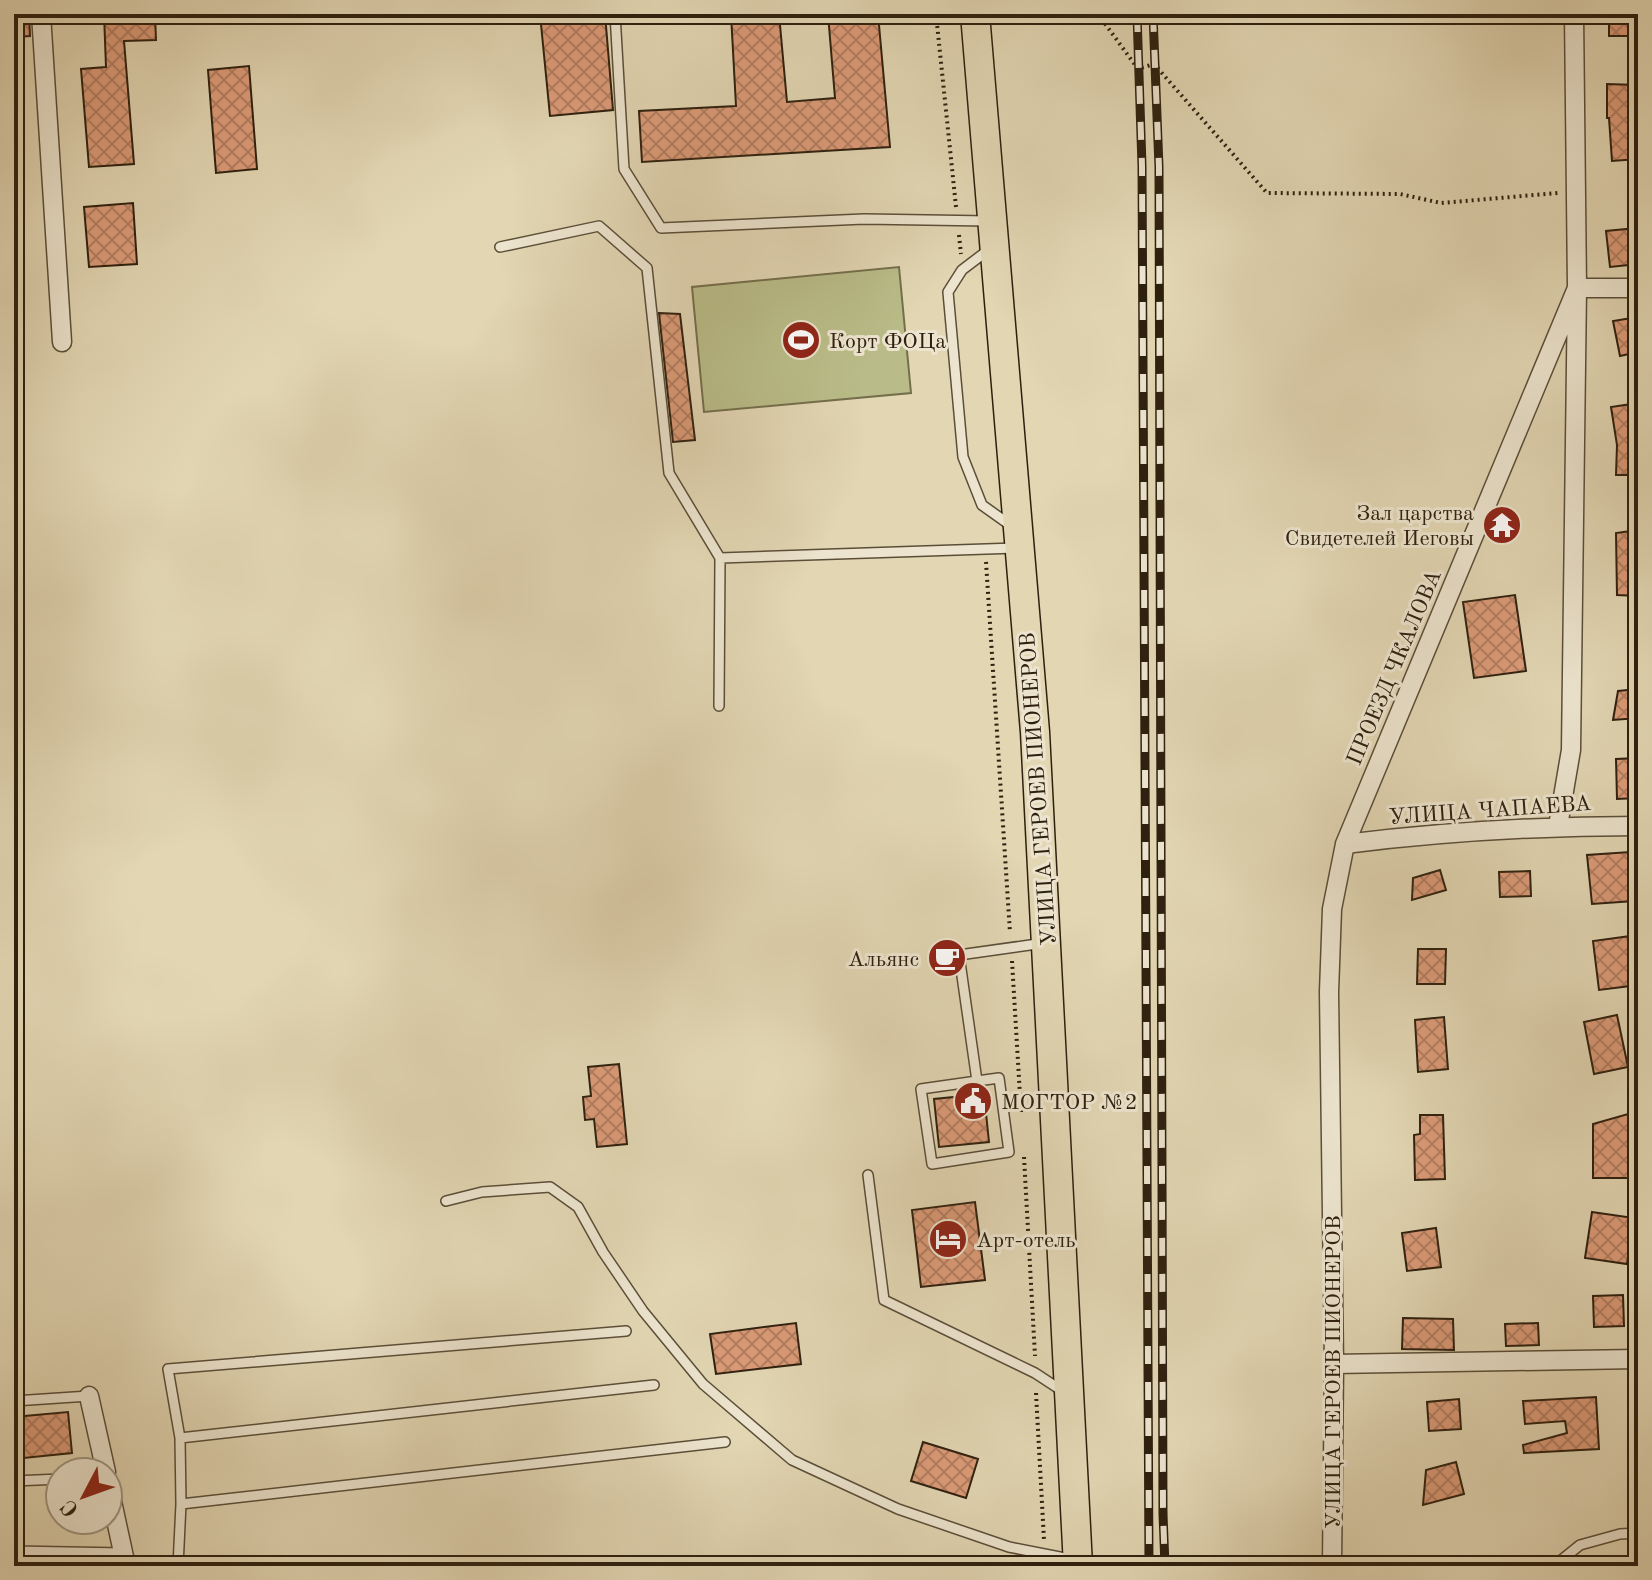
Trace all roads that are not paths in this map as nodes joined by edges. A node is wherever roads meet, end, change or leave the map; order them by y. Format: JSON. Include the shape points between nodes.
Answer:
{"nodes":[{"id":1,"x":41,"y":14,"type":"edge"},
{"id":2,"x":615,"y":14,"type":"edge"},
{"id":3,"x":975,"y":14,"type":"edge"},
{"id":4,"x":1574,"y":14,"type":"edge"},
{"id":5,"x":993,"y":233,"type":"junction"},
{"id":6,"x":500,"y":247,"type":"dead end"},
{"id":7,"x":1577,"y":288,"type":"junction"},
{"id":8,"x":1638,"y":288,"type":"edge"},
{"id":9,"x":62,"y":342,"type":"dead end"},
{"id":10,"x":1019,"y":540,"type":"junction"},
{"id":11,"x":720,"y":558,"type":"junction"},
{"id":12,"x":719,"y":706,"type":"dead end"},
{"id":13,"x":1558,"y":826,"type":"junction"},
{"id":14,"x":1638,"y":826,"type":"edge"},
{"id":15,"x":1345,"y":844,"type":"junction"},
{"id":16,"x":1047,"y":943,"type":"junction"},
{"id":17,"x":977,"y":1081,"type":"junction"},
{"id":18,"x":868,"y":1175,"type":"dead end"},
{"id":19,"x":446,"y":1201,"type":"dead end"},
{"id":20,"x":626,"y":1331,"type":"dead end"},
{"id":21,"x":1638,"y":1359,"type":"edge"},
{"id":22,"x":1334,"y":1364,"type":"junction"},
{"id":23,"x":654,"y":1385,"type":"dead end"},
{"id":24,"x":89,"y":1396,"type":"joint"},
{"id":25,"x":1071,"y":1396,"type":"junction"},
{"id":26,"x":14,"y":1401,"type":"edge"},
{"id":27,"x":180,"y":1438,"type":"junction"},
{"id":28,"x":725,"y":1442,"type":"dead end"},
{"id":29,"x":102,"y":1456,"type":"edge"},
{"id":30,"x":44,"y":1480,"type":"edge"},
{"id":31,"x":14,"y":1481,"type":"edge"},
{"id":32,"x":181,"y":1504,"type":"junction"},
{"id":33,"x":1638,"y":1533,"type":"edge"},
{"id":34,"x":120,"y":1536,"type":"edge"},
{"id":35,"x":14,"y":1551,"type":"edge"},
{"id":36,"x":125,"y":1559,"type":"edge"},
{"id":37,"x":1078,"y":1563,"type":"edge"},
{"id":38,"x":178,"y":1566,"type":"edge"},
{"id":39,"x":1332,"y":1566,"type":"edge"},
{"id":40,"x":1554,"y":1566,"type":"edge"}],
"edges":[{"from":1,"to":9,"type":"street"},
{"from":2,"to":5,"type":"lane","via":[[624,169],[661,228],[864,219],[957,222]]},
{"from":3,"to":5,"type":"main road","name":"УЛИЦА ГЕРОЕВ ПИОНЕРОВ"},
{"from":4,"to":7,"type":"street","name":"ПРОЕЗД ЧКАЛОВА"},
{"from":5,"to":10,"type":"main road","name":"УЛИЦА ГЕРОЕВ ПИОНЕРОВ"},
{"from":5,"to":10,"type":"lane","via":[[948,292],[963,457],[982,505]]},
{"from":6,"to":11,"type":"lane","via":[[599,226],[647,268],[669,473]]},
{"from":7,"to":8,"type":"street"},
{"from":7,"to":13,"type":"street","name":"ПРОЕЗД ЧКАЛОВА","via":[[1571,750]]},
{"from":7,"to":15,"type":"street","name":"ПРОЕЗД ЧКАЛОВА"},
{"from":10,"to":11,"type":"lane","via":[[985,549]]},
{"from":10,"to":16,"type":"main road","name":"УЛИЦА ГЕРОЕВ ПИОНЕРОВ"},
{"from":11,"to":12,"type":"lane"},
{"from":13,"to":14,"type":"street","name":"УЛИЦА ЧАПАЕВА"},
{"from":13,"to":15,"type":"street","name":"УЛИЦА ЧАПАЕВА"},
{"from":15,"to":22,"type":"street","name":"УЛИЦА ГЕРОЕВ ПИОНЕРОВ","via":[[1332,909],[1329,992]]},
{"from":16,"to":17,"type":"lane","via":[[959,955]]},
{"from":16,"to":25,"type":"main road","name":"УЛИЦА ГЕРОЕВ ПИОНЕРОВ"},
{"from":17,"to":17,"type":"lane","via":[[999,1078],[1009,1152],[932,1164],[921,1089]]},
{"from":18,"to":25,"type":"lane","via":[[884,1300],[1035,1373]]},
{"from":19,"to":37,"type":"lane","via":[[482,1192],[550,1187],[578,1207],[643,1311],[703,1384],[792,1460],[898,1509],[1009,1547]]},
{"from":20,"to":27,"type":"lane","via":[[168,1369]]},
{"from":21,"to":22,"type":"street"},
{"from":22,"to":39,"type":"street","name":"УЛИЦА ГЕРОЕВ ПИОНЕРОВ"},
{"from":23,"to":27,"type":"lane"},
{"from":24,"to":26,"type":"lane"},
{"from":24,"to":29,"type":"street"},
{"from":25,"to":37,"type":"main road","name":"УЛИЦА ГЕРОЕВ ПИОНЕРОВ"},
{"from":27,"to":32,"type":"lane"},
{"from":28,"to":32,"type":"lane"},
{"from":30,"to":31,"type":"lane"},
{"from":32,"to":38,"type":"lane"},
{"from":33,"to":40,"type":"lane","via":[[1580,1545]]},
{"from":34,"to":36,"type":"street"},
{"from":35,"to":36,"type":"lane"}]}
